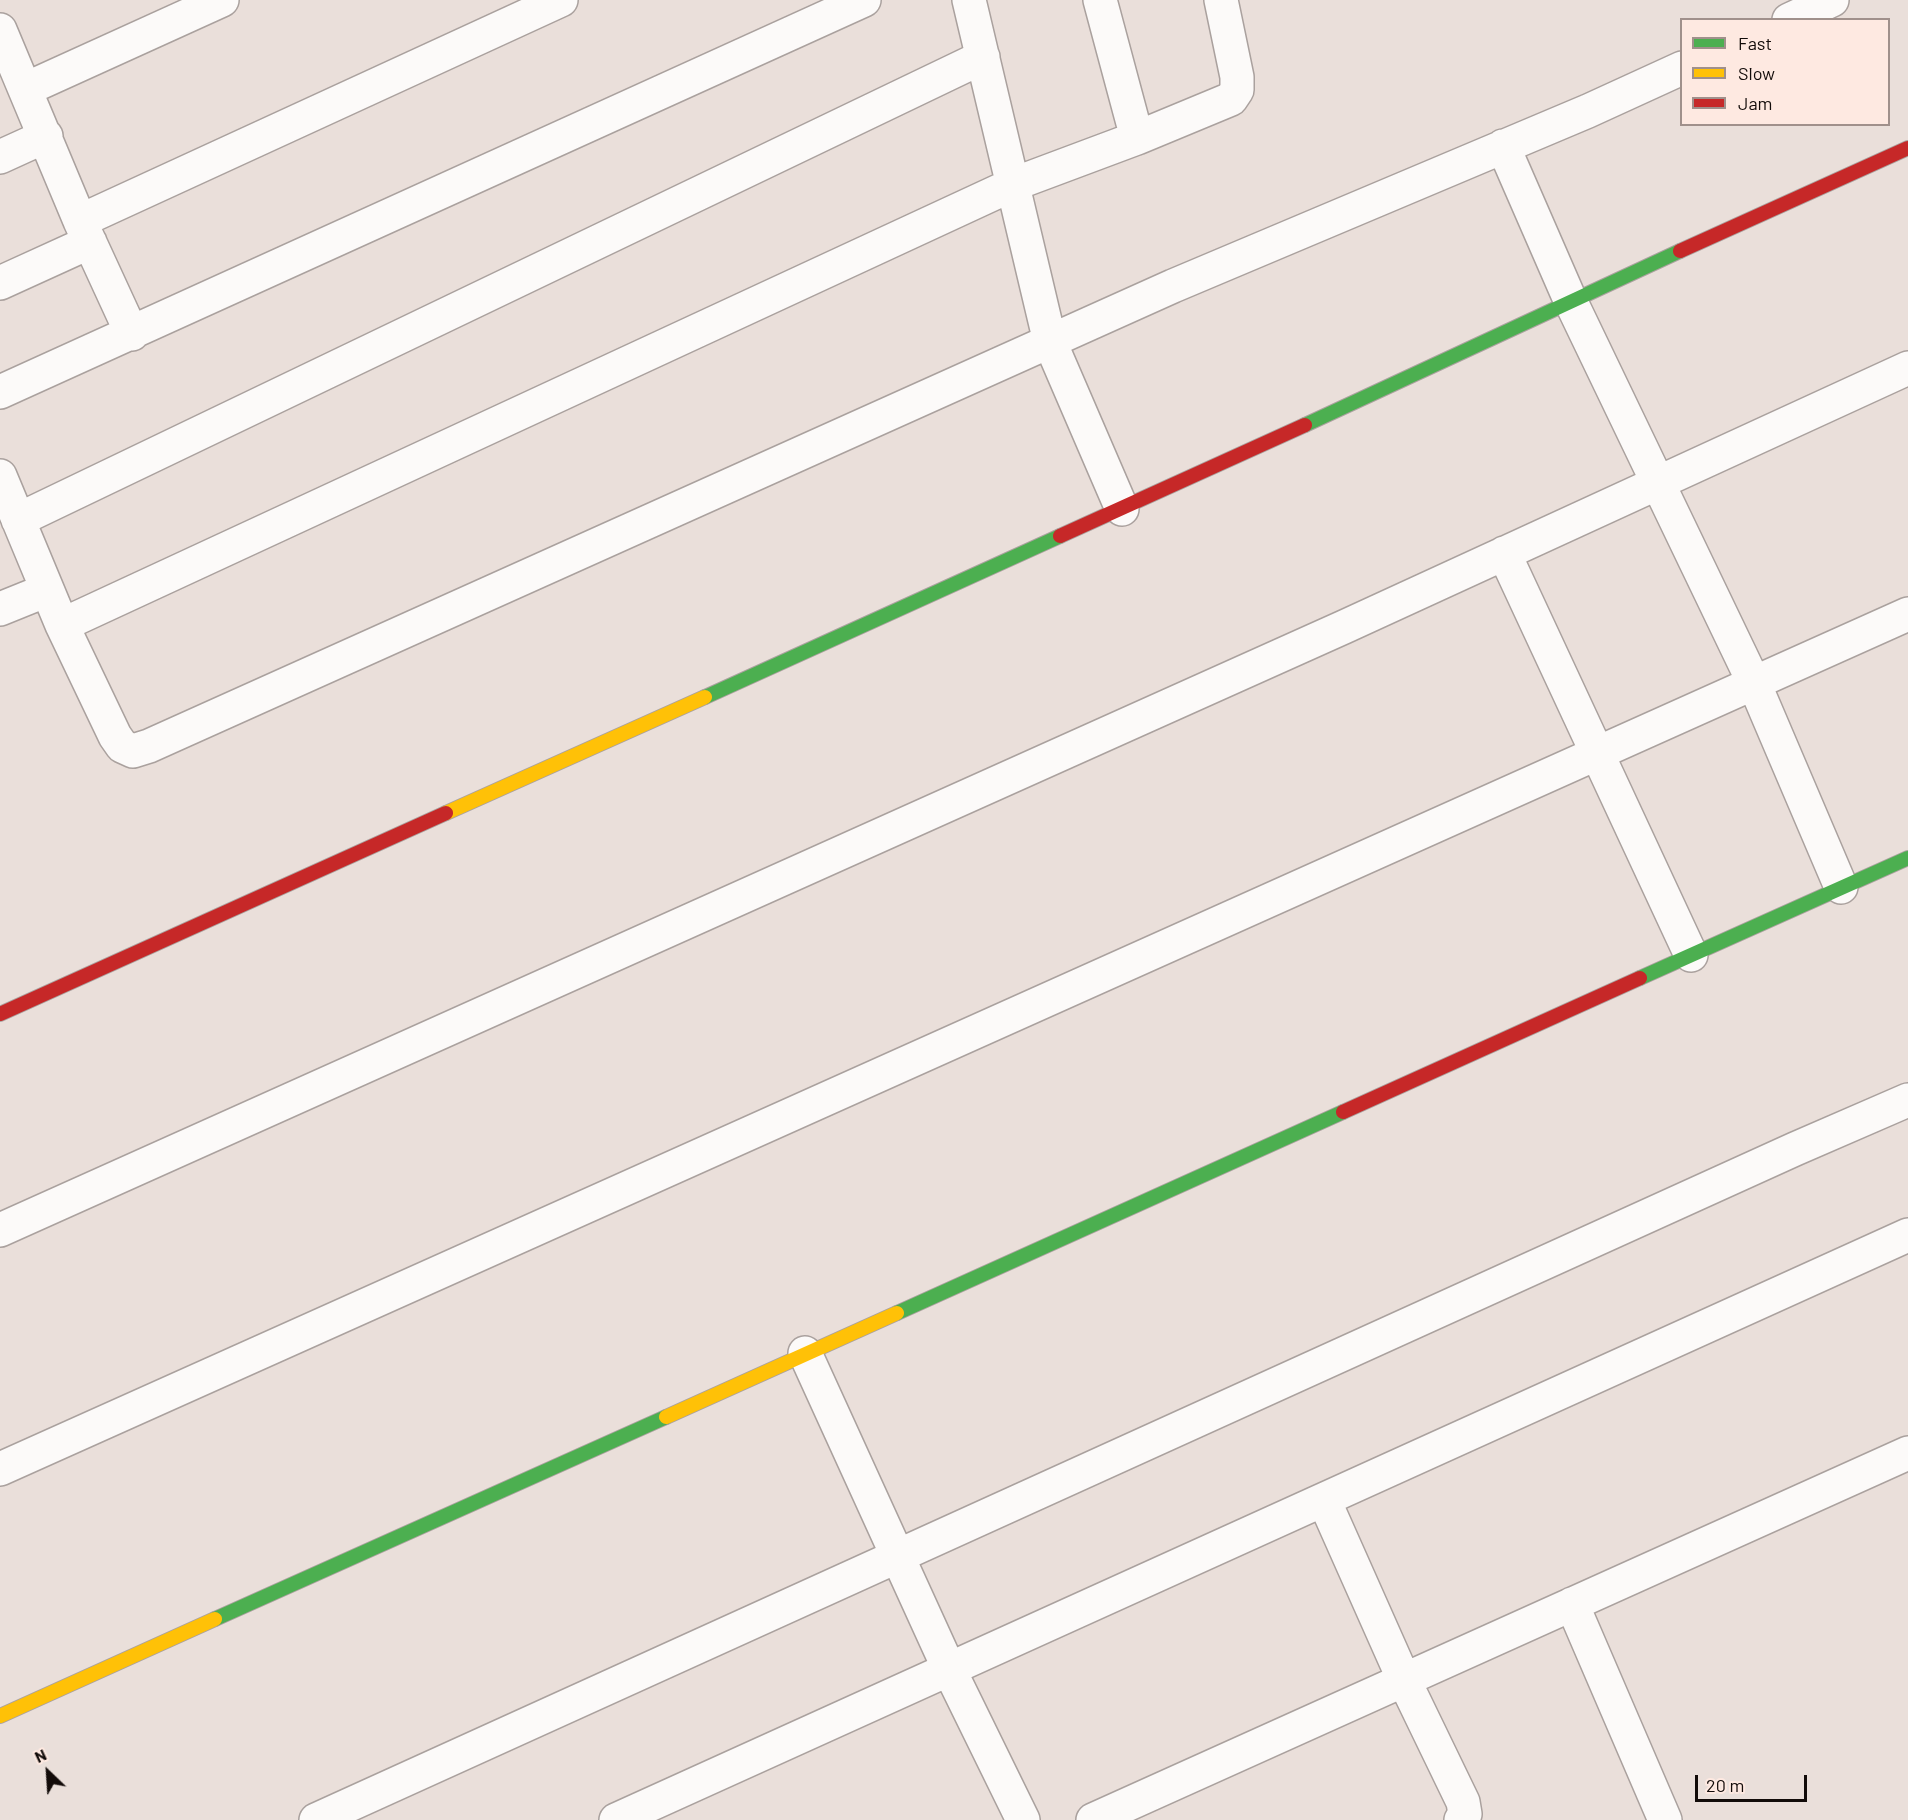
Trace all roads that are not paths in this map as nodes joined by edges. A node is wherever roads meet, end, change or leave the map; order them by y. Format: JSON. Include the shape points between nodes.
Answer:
{"nodes":[{"id":1,"x":222,"y":0,"type":"edge"},
{"id":2,"x":561,"y":0,"type":"edge"},
{"id":3,"x":864,"y":0,"type":"edge"},
{"id":4,"x":969,"y":0,"type":"edge"},
{"id":5,"x":1100,"y":0,"type":"edge"},
{"id":6,"x":1221,"y":0,"type":"edge"},
{"id":7,"x":1832,"y":0,"type":"edge"},
{"id":8,"x":1793,"y":18,"type":"edge"},
{"id":9,"x":2,"y":41,"type":"edge"},
{"id":10,"x":983,"y":57,"type":"junction"},
{"id":11,"x":1680,"y":69,"type":"edge"},
{"id":12,"x":26,"y":89,"type":"junction"},
{"id":13,"x":46,"y":136,"type":"junction"},
{"id":14,"x":1137,"y":138,"type":"junction"},
{"id":15,"x":1503,"y":146,"type":"junction"},
{"id":16,"x":1908,"y":148,"type":"edge"},
{"id":17,"x":0,"y":157,"type":"edge"},
{"id":18,"x":1014,"y":184,"type":"junction"},
{"id":19,"x":85,"y":231,"type":"junction"},
{"id":20,"x":0,"y":283,"type":"edge"},
{"id":21,"x":1571,"y":302,"type":"junction"},
{"id":22,"x":132,"y":333,"type":"junction"},
{"id":23,"x":1050,"y":342,"type":"junction"},
{"id":24,"x":1908,"y":368,"type":"edge"},
{"id":25,"x":0,"y":392,"type":"edge"},
{"id":26,"x":1659,"y":482,"type":"junction"},
{"id":27,"x":7,"y":498,"type":"edge"},
{"id":28,"x":1122,"y":509,"type":"junction"},
{"id":29,"x":1504,"y":553,"type":"junction"},
{"id":30,"x":47,"y":590,"type":"junction"},
{"id":31,"x":0,"y":609,"type":"edge"},
{"id":32,"x":1908,"y":614,"type":"edge"},
{"id":33,"x":62,"y":625,"type":"junction"},
{"id":34,"x":1754,"y":683,"type":"junction"},
{"id":35,"x":1597,"y":753,"type":"junction"},
{"id":36,"x":1908,"y":858,"type":"edge"},
{"id":37,"x":1841,"y":887,"type":"junction"},
{"id":38,"x":1691,"y":954,"type":"junction"},
{"id":39,"x":0,"y":1014,"type":"edge"},
{"id":40,"x":1908,"y":1100,"type":"edge"},
{"id":41,"x":0,"y":1230,"type":"edge"},
{"id":42,"x":1908,"y":1234,"type":"edge"},
{"id":43,"x":805,"y":1353,"type":"junction"},
{"id":44,"x":1908,"y":1453,"type":"edge"},
{"id":45,"x":0,"y":1469,"type":"edge"},
{"id":46,"x":1324,"y":1500,"type":"junction"},
{"id":47,"x":899,"y":1556,"type":"junction"},
{"id":48,"x":1572,"y":1604,"type":"junction"},
{"id":49,"x":949,"y":1669,"type":"junction"},
{"id":50,"x":1404,"y":1680,"type":"junction"},
{"id":51,"x":0,"y":1716,"type":"edge"},
{"id":52,"x":316,"y":1820,"type":"edge"},
{"id":53,"x":615,"y":1820,"type":"edge"},
{"id":54,"x":1023,"y":1820,"type":"edge"},
{"id":55,"x":1093,"y":1820,"type":"edge"},
{"id":56,"x":1461,"y":1820,"type":"edge"},
{"id":57,"x":1665,"y":1820,"type":"edge"}],
"edges":[{"from":1,"to":12,"type":"street"},
{"from":2,"to":19,"type":"street"},
{"from":3,"to":22,"type":"street"},
{"from":4,"to":10,"type":"street"},
{"from":5,"to":14,"type":"street"},
{"from":6,"to":14,"type":"street","via":[[1237,77],[1231,99]]},
{"from":7,"to":8,"type":"street"},
{"from":9,"to":12,"type":"street"},
{"from":10,"to":18,"type":"street"},
{"from":10,"to":27,"type":"street"},
{"from":11,"to":15,"type":"street"},
{"from":12,"to":13,"type":"street"},
{"from":13,"to":17,"type":"street"},
{"from":13,"to":19,"type":"street"},
{"from":14,"to":18,"type":"street"},
{"from":15,"to":21,"type":"street"},
{"from":15,"to":23,"type":"street"},
{"from":16,"to":21,"type":"street"},
{"from":18,"to":23,"type":"street"},
{"from":18,"to":33,"type":"street"},
{"from":19,"to":20,"type":"street"},
{"from":19,"to":22,"type":"street"},
{"from":21,"to":26,"type":"street"},
{"from":21,"to":28,"type":"street"},
{"from":22,"to":25,"type":"street"},
{"from":23,"to":28,"type":"street"},
{"from":23,"to":33,"type":"street","via":[[133,751],[122,746],[115,736]]},
{"from":24,"to":26,"type":"street"},
{"from":26,"to":29,"type":"street"},
{"from":26,"to":34,"type":"street"},
{"from":27,"to":30,"type":"street"},
{"from":28,"to":39,"type":"street"},
{"from":29,"to":35,"type":"street"},
{"from":29,"to":41,"type":"street"},
{"from":30,"to":31,"type":"street"},
{"from":30,"to":33,"type":"street"},
{"from":32,"to":34,"type":"street"},
{"from":34,"to":35,"type":"street"},
{"from":34,"to":37,"type":"street"},
{"from":35,"to":38,"type":"street"},
{"from":35,"to":45,"type":"street"},
{"from":36,"to":37,"type":"street"},
{"from":37,"to":38,"type":"street"},
{"from":38,"to":43,"type":"street"},
{"from":40,"to":47,"type":"street"},
{"from":42,"to":46,"type":"street"},
{"from":43,"to":47,"type":"street"},
{"from":43,"to":51,"type":"street"},
{"from":44,"to":48,"type":"street"},
{"from":46,"to":49,"type":"street"},
{"from":46,"to":50,"type":"street"},
{"from":47,"to":49,"type":"street"},
{"from":47,"to":52,"type":"street"},
{"from":48,"to":50,"type":"street"},
{"from":48,"to":57,"type":"street"},
{"from":49,"to":53,"type":"street"},
{"from":49,"to":54,"type":"street"},
{"from":50,"to":55,"type":"street"},
{"from":50,"to":56,"type":"street","via":[[1463,1802],[1465,1814]]}]}
